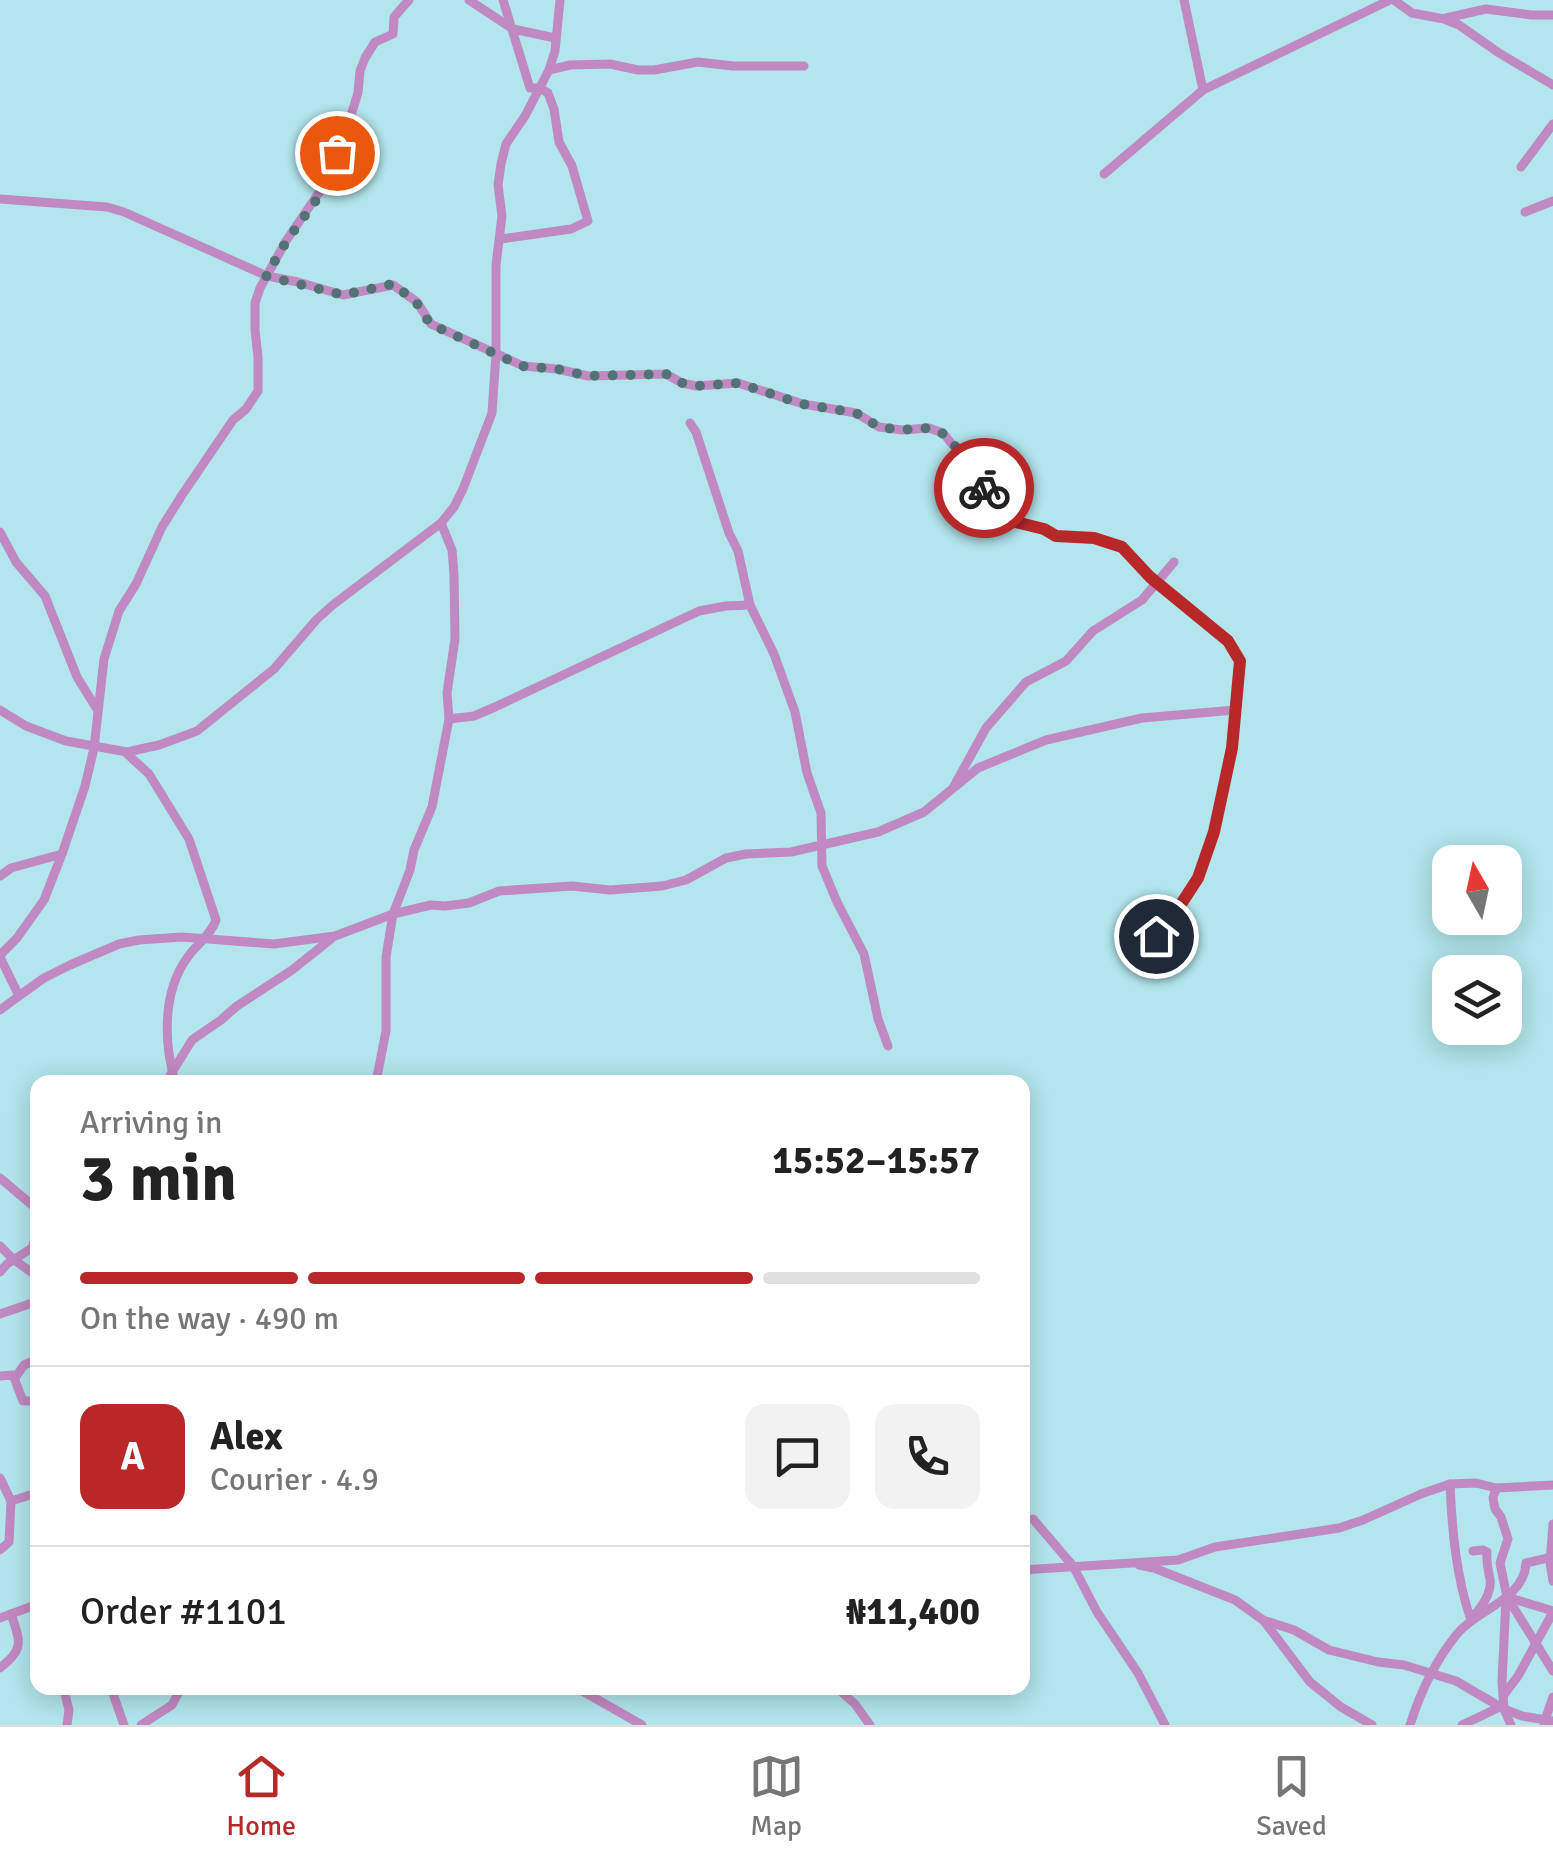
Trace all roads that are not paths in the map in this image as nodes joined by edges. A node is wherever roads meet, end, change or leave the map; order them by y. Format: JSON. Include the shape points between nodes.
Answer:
{"nodes":[{"id":1,"x":409,"y":0,"type":"edge"},
{"id":2,"x":469,"y":0,"type":"edge"},
{"id":3,"x":502,"y":0,"type":"edge"},
{"id":4,"x":560,"y":0,"type":"edge"},
{"id":5,"x":1184,"y":0,"type":"edge"},
{"id":6,"x":1392,"y":0,"type":"edge"},
{"id":7,"x":1553,"y":15,"type":"edge"},
{"id":8,"x":1444,"y":19,"type":"junction"},
{"id":9,"x":513,"y":29,"type":"junction"},
{"id":10,"x":555,"y":38,"type":"junction"},
{"id":11,"x":804,"y":66,"type":"dead end"},
{"id":12,"x":550,"y":70,"type":"junction"},
{"id":13,"x":1553,"y":85,"type":"edge"},
{"id":14,"x":539,"y":88,"type":"junction"},
{"id":15,"x":1202,"y":90,"type":"junction"},
{"id":16,"x":1553,"y":124,"type":"edge"},
{"id":17,"x":1522,"y":167,"type":"dead end"},
{"id":18,"x":1104,"y":174,"type":"dead end"},
{"id":19,"x":0,"y":199,"type":"edge"},
{"id":20,"x":1553,"y":201,"type":"edge"},
{"id":21,"x":1524,"y":212,"type":"dead end"},
{"id":22,"x":501,"y":239,"type":"junction"},
{"id":23,"x":266,"y":276,"type":"junction"},
{"id":24,"x":496,"y":354,"type":"junction"},
{"id":25,"x":690,"y":423,"type":"dead end"},
{"id":26,"x":440,"y":523,"type":"junction"},
{"id":27,"x":0,"y":532,"type":"edge"},
{"id":28,"x":1174,"y":562,"type":"dead end"},
{"id":29,"x":1157,"y":583,"type":"junction"},
{"id":30,"x":750,"y":606,"type":"junction"},
{"id":31,"x":0,"y":710,"type":"edge"},
{"id":32,"x":1236,"y":710,"type":"junction"},
{"id":33,"x":98,"y":711,"type":"junction"},
{"id":34,"x":449,"y":719,"type":"junction"},
{"id":35,"x":94,"y":748,"type":"junction"},
{"id":36,"x":124,"y":752,"type":"junction"},
{"id":37,"x":950,"y":793,"type":"junction"},
{"id":38,"x":821,"y":844,"type":"junction"},
{"id":39,"x":62,"y":854,"type":"junction"},
{"id":40,"x":0,"y":876,"type":"edge"},
{"id":41,"x":393,"y":914,"type":"junction"},
{"id":42,"x":335,"y":936,"type":"junction"},
{"id":43,"x":204,"y":938,"type":"junction"},
{"id":44,"x":0,"y":956,"type":"edge"},
{"id":45,"x":1138,"y":956,"type":"dead end"},
{"id":46,"x":18,"y":996,"type":"junction"},
{"id":47,"x":0,"y":1010,"type":"edge"},
{"id":48,"x":888,"y":1046,"type":"dead end"},
{"id":49,"x":171,"y":1075,"type":"edge"},
{"id":50,"x":173,"y":1075,"type":"edge"},
{"id":51,"x":377,"y":1075,"type":"edge"},
{"id":52,"x":1,"y":1181,"type":"edge"},
{"id":53,"x":30,"y":1195,"type":"edge"},
{"id":54,"x":25,"y":1198,"type":"junction"},
{"id":55,"x":30,"y":1203,"type":"edge"},
{"id":56,"x":0,"y":1246,"type":"edge"},
{"id":57,"x":30,"y":1249,"type":"edge"},
{"id":58,"x":14,"y":1259,"type":"junction"},
{"id":59,"x":30,"y":1267,"type":"edge"},
{"id":60,"x":30,"y":1269,"type":"edge"},
{"id":61,"x":0,"y":1273,"type":"edge"},
{"id":62,"x":30,"y":1304,"type":"edge"},
{"id":63,"x":0,"y":1314,"type":"edge"},
{"id":64,"x":30,"y":1363,"type":"edge"},
{"id":65,"x":0,"y":1376,"type":"edge"},
{"id":66,"x":14,"y":1378,"type":"junction"},
{"id":67,"x":30,"y":1401,"type":"edge"},
{"id":68,"x":0,"y":1478,"type":"edge"},
{"id":69,"x":1450,"y":1484,"type":"junction"},
{"id":70,"x":1553,"y":1485,"type":"edge"},
{"id":71,"x":1496,"y":1488,"type":"junction"},
{"id":72,"x":30,"y":1495,"type":"edge"},
{"id":73,"x":11,"y":1501,"type":"junction"},
{"id":74,"x":1033,"y":1518,"type":"dead end"},
{"id":75,"x":1553,"y":1524,"type":"edge"},
{"id":76,"x":0,"y":1550,"type":"edge"},
{"id":77,"x":1473,"y":1551,"type":"dead end"},
{"id":78,"x":1551,"y":1557,"type":"edge"},
{"id":79,"x":1126,"y":1562,"type":"junction"},
{"id":80,"x":1073,"y":1566,"type":"junction"},
{"id":81,"x":1030,"y":1569,"type":"edge"},
{"id":82,"x":1553,"y":1582,"type":"edge"},
{"id":83,"x":1507,"y":1597,"type":"junction"},
{"id":84,"x":30,"y":1607,"type":"edge"},
{"id":85,"x":1553,"y":1611,"type":"edge"},
{"id":86,"x":6,"y":1616,"type":"edge"},
{"id":87,"x":1263,"y":1620,"type":"junction"},
{"id":88,"x":1471,"y":1620,"type":"junction"},
{"id":89,"x":1535,"y":1642,"type":"junction"},
{"id":90,"x":0,"y":1668,"type":"edge"},
{"id":91,"x":1553,"y":1671,"type":"edge"},
{"id":92,"x":1432,"y":1674,"type":"junction"},
{"id":93,"x":66,"y":1695,"type":"edge"},
{"id":94,"x":113,"y":1695,"type":"edge"},
{"id":95,"x":177,"y":1695,"type":"edge"},
{"id":96,"x":590,"y":1695,"type":"edge"},
{"id":97,"x":845,"y":1695,"type":"edge"},
{"id":98,"x":1503,"y":1696,"type":"junction"},
{"id":99,"x":1553,"y":1697,"type":"edge"},
{"id":100,"x":1502,"y":1708,"type":"junction"},
{"id":101,"x":1547,"y":1722,"type":"edge"},
{"id":102,"x":67,"y":1725,"type":"edge"},
{"id":103,"x":124,"y":1725,"type":"edge"},
{"id":104,"x":141,"y":1725,"type":"edge"},
{"id":105,"x":642,"y":1725,"type":"edge"},
{"id":106,"x":870,"y":1725,"type":"edge"},
{"id":107,"x":1165,"y":1725,"type":"edge"},
{"id":108,"x":1372,"y":1725,"type":"edge"},
{"id":109,"x":1410,"y":1725,"type":"edge"},
{"id":110,"x":1462,"y":1725,"type":"edge"},
{"id":111,"x":1512,"y":1725,"type":"edge"}],
"edges":[{"from":1,"to":23,"type":"street","via":[[394,17],[392,34],[365,58],[330,181]]},
{"from":2,"to":9,"type":"street"},
{"from":3,"to":9,"type":"street"},
{"from":4,"to":10,"type":"street"},
{"from":5,"to":15,"type":"street"},
{"from":6,"to":8,"type":"street","via":[[1412,13]]},
{"from":6,"to":15,"type":"street"},
{"from":7,"to":8,"type":"street","via":[[1486,9]]},
{"from":8,"to":13,"type":"street"},
{"from":9,"to":10,"type":"street"},
{"from":9,"to":14,"type":"street","via":[[530,88]]},
{"from":10,"to":12,"type":"street"},
{"from":11,"to":12,"type":"street","via":[[698,62],[654,70],[599,64]]},
{"from":12,"to":14,"type":"street"},
{"from":14,"to":22,"type":"street","via":[[506,144],[498,185]]},
{"from":14,"to":22,"type":"street","via":[[554,108],[588,221]]},
{"from":15,"to":18,"type":"street"},
{"from":16,"to":17,"type":"street"},
{"from":19,"to":23,"type":"street","via":[[107,207]]},
{"from":20,"to":21,"type":"street"},
{"from":22,"to":24,"type":"street"},
{"from":23,"to":24,"type":"street","via":[[343,295],[393,284],[430,324]]},
{"from":23,"to":33,"type":"street","via":[[256,303],[258,391],[162,526],[119,612]]},
{"from":24,"to":26,"type":"street","via":[[492,412],[463,489]]},
{"from":24,"to":29,"type":"street","via":[[522,366],[588,376],[666,374],[696,386],[738,383],[856,413],[879,427],[929,428],[970,457],[995,517],[1122,547]]},
{"from":25,"to":30,"type":"street","via":[[738,552]]},
{"from":26,"to":34,"type":"street","via":[[454,574]]},
{"from":26,"to":36,"type":"street","via":[[334,604],[274,669],[197,731]]},
{"from":27,"to":33,"type":"street","via":[[45,596],[77,678]]},
{"from":28,"to":29,"type":"street"},
{"from":29,"to":32,"type":"street","via":[[1228,641],[1240,661]]},
{"from":29,"to":37,"type":"street","via":[[1093,631],[1066,661],[1026,682],[986,728]]},
{"from":30,"to":34,"type":"street","via":[[699,612],[519,697]]},
{"from":30,"to":38,"type":"street","via":[[796,712],[819,803]]},
{"from":31,"to":35,"type":"street"},
{"from":32,"to":37,"type":"street","via":[[1142,718],[1046,740],[978,768]]},
{"from":32,"to":45,"type":"street","via":[[1214,832],[1198,878]]},
{"from":33,"to":35,"type":"street"},
{"from":34,"to":41,"type":"street","via":[[432,806]]},
{"from":35,"to":36,"type":"street"},
{"from":35,"to":39,"type":"street"},
{"from":36,"to":43,"type":"street","via":[[149,774],[189,839],[216,920]]},
{"from":37,"to":38,"type":"street","via":[[901,823]]},
{"from":38,"to":41,"type":"street","via":[[726,858],[662,886],[499,891]]},
{"from":38,"to":48,"type":"street","via":[[826,877],[868,966]]},
{"from":39,"to":40,"type":"street"},
{"from":39,"to":44,"type":"street","via":[[44,900]]},
{"from":41,"to":42,"type":"street"},
{"from":41,"to":51,"type":"street"},
{"from":42,"to":43,"type":"street","via":[[274,944]]},
{"from":42,"to":50,"type":"street","via":[[192,1040]]},
{"from":43,"to":46,"type":"street","via":[[119,944]]},
{"from":43,"to":49,"type":"street","via":[[185,960],[172,993],[166,1029]]},
{"from":44,"to":46,"type":"street"},
{"from":46,"to":47,"type":"street"},
{"from":52,"to":54,"type":"street"},
{"from":53,"to":54,"type":"street"},
{"from":54,"to":55,"type":"street"},
{"from":56,"to":58,"type":"street"},
{"from":57,"to":58,"type":"street"},
{"from":58,"to":59,"type":"street"},
{"from":58,"to":61,"type":"street"},
{"from":60,"to":61,"type":"street"},
{"from":62,"to":63,"type":"street"},
{"from":64,"to":66,"type":"street"},
{"from":65,"to":66,"type":"street"},
{"from":66,"to":67,"type":"street"},
{"from":68,"to":73,"type":"street"},
{"from":69,"to":71,"type":"street"},
{"from":69,"to":79,"type":"street","via":[[1339,1528],[1215,1547],[1178,1560]]},
{"from":69,"to":88,"type":"street"},
{"from":70,"to":71,"type":"street"},
{"from":71,"to":83,"type":"street","via":[[1493,1498],[1508,1539],[1500,1564]]},
{"from":72,"to":73,"type":"street"},
{"from":73,"to":76,"type":"street","via":[[9,1542]]},
{"from":74,"to":80,"type":"street"},
{"from":75,"to":78,"type":"street"},
{"from":77,"to":88,"type":"street","via":[[1487,1552],[1490,1583]]},
{"from":78,"to":82,"type":"street"},
{"from":78,"to":83,"type":"street","via":[[1526,1563],[1525,1576]]},
{"from":79,"to":80,"type":"street"},
{"from":79,"to":87,"type":"street","via":[[1235,1600]]},
{"from":80,"to":81,"type":"street"},
{"from":80,"to":107,"type":"street"},
{"from":83,"to":85,"type":"street"},
{"from":83,"to":88,"type":"street"},
{"from":83,"to":89,"type":"street"},
{"from":83,"to":98,"type":"street"},
{"from":84,"to":86,"type":"street"},
{"from":85,"to":89,"type":"street"},
{"from":86,"to":90,"type":"street","via":[[19,1647]]},
{"from":87,"to":92,"type":"street","via":[[1329,1650]]},
{"from":87,"to":108,"type":"street","via":[[1310,1682]]},
{"from":88,"to":92,"type":"street"},
{"from":89,"to":91,"type":"street"},
{"from":89,"to":98,"type":"street"},
{"from":92,"to":100,"type":"street"},
{"from":92,"to":109,"type":"street"},
{"from":93,"to":102,"type":"street"},
{"from":94,"to":103,"type":"street"},
{"from":95,"to":104,"type":"street"},
{"from":96,"to":105,"type":"street"},
{"from":97,"to":106,"type":"street"},
{"from":98,"to":100,"type":"street"},
{"from":99,"to":101,"type":"street"},
{"from":100,"to":101,"type":"street"},
{"from":100,"to":110,"type":"street"},
{"from":100,"to":111,"type":"street"}]}
